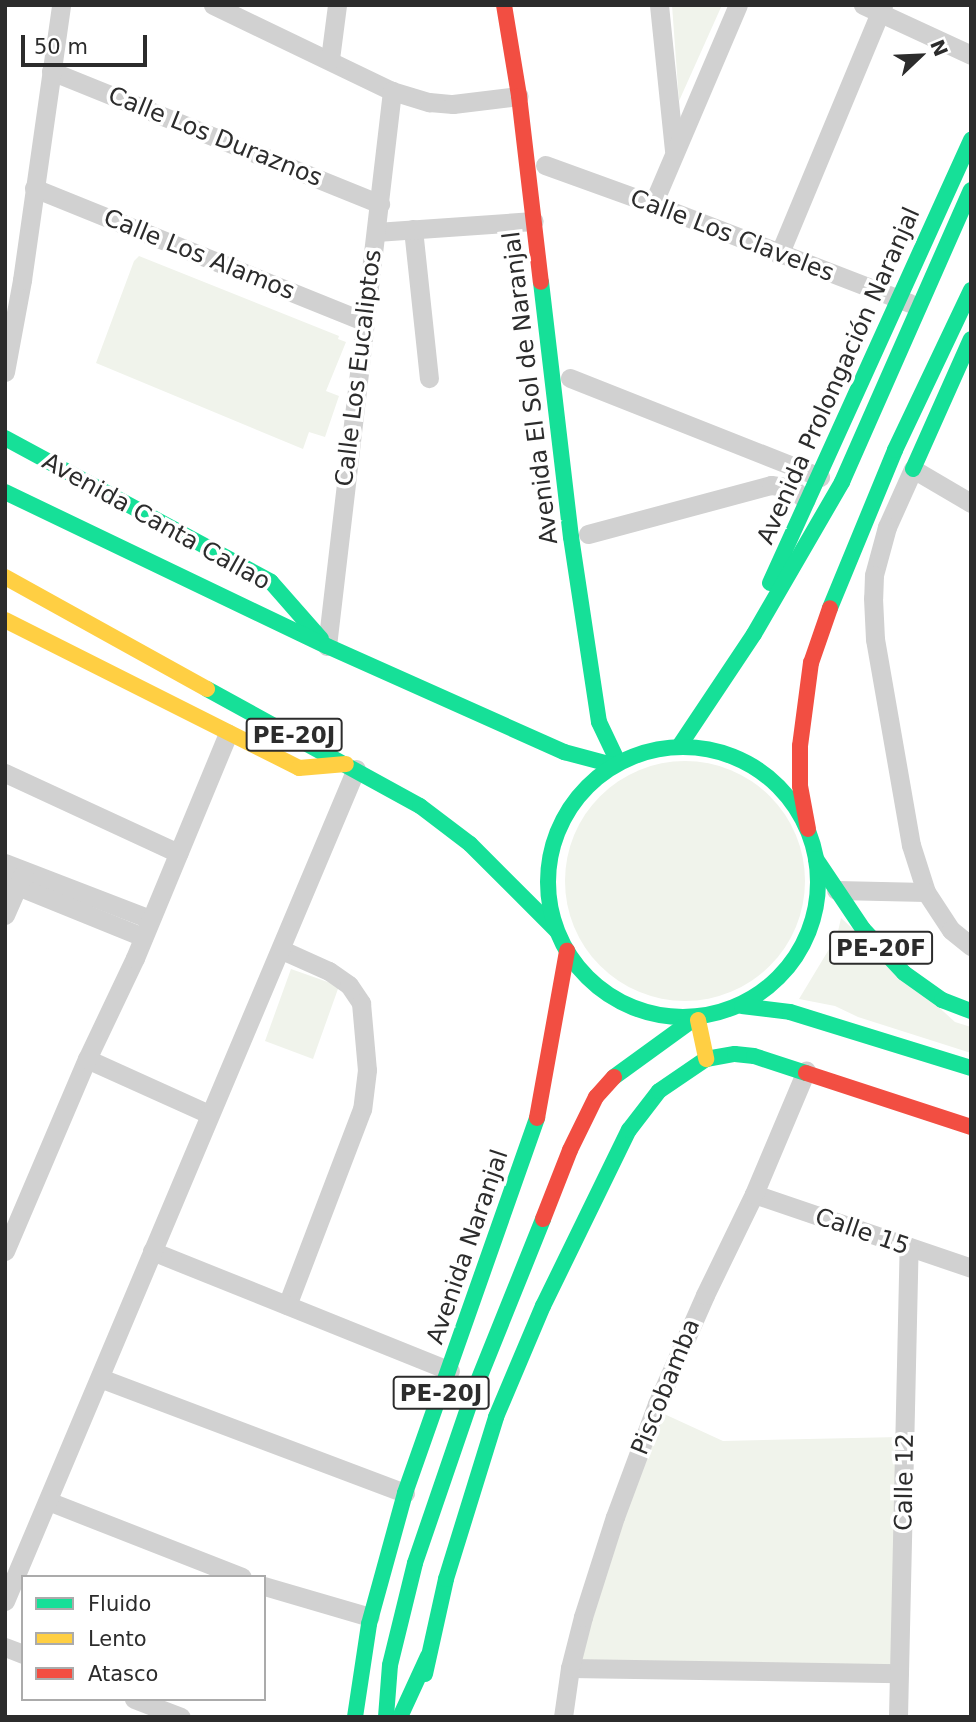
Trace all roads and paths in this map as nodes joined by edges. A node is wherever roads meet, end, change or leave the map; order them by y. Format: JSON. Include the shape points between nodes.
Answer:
{"nodes":[{"id":1,"x":61,"y":5,"type":"edge"},
{"id":2,"x":212,"y":5,"type":"edge"},
{"id":3,"x":337,"y":5,"type":"edge"},
{"id":4,"x":504,"y":5,"type":"edge"},
{"id":5,"x":659,"y":5,"type":"edge"},
{"id":6,"x":738,"y":5,"type":"edge"},
{"id":7,"x":875,"y":8,"type":"edge"},
{"id":8,"x":528,"y":46,"type":"dead end"},
{"id":9,"x":971,"y":55,"type":"edge"},
{"id":10,"x":330,"y":60,"type":"junction"},
{"id":11,"x":51,"y":71,"type":"junction"},
{"id":12,"x":392,"y":91,"type":"junction"},
{"id":13,"x":519,"y":96,"type":"junction"},
{"id":14,"x":971,"y":139,"type":"edge"},
{"id":15,"x":674,"y":155,"type":"junction"},
{"id":16,"x":545,"y":165,"type":"junction"},
{"id":17,"x":34,"y":188,"type":"junction"},
{"id":18,"x":971,"y":190,"type":"edge"},
{"id":19,"x":380,"y":204,"type":"junction"},
{"id":20,"x":653,"y":204,"type":"junction"},
{"id":21,"x":534,"y":220,"type":"junction"},
{"id":22,"x":413,"y":229,"type":"junction"},
{"id":23,"x":376,"y":232,"type":"junction"},
{"id":24,"x":779,"y":255,"type":"junction"},
{"id":25,"x":14,"y":276,"type":"edge"},
{"id":26,"x":971,"y":290,"type":"edge"},
{"id":27,"x":900,"y":299,"type":"junction"},
{"id":28,"x":920,"y":307,"type":"junction"},
{"id":29,"x":365,"y":323,"type":"junction"},
{"id":30,"x":565,"y":338,"type":"dead end"},
{"id":31,"x":971,"y":339,"type":"edge"},
{"id":32,"x":5,"y":372,"type":"edge"},
{"id":33,"x":429,"y":378,"type":"dead end"},
{"id":34,"x":570,"y":378,"type":"dead end"},
{"id":35,"x":5,"y":438,"type":"edge"},
{"id":36,"x":912,"y":469,"type":"junction"},
{"id":37,"x":820,"y":477,"type":"junction"},
{"id":38,"x":5,"y":492,"type":"edge"},
{"id":39,"x":806,"y":500,"type":"junction"},
{"id":40,"x":971,"y":503,"type":"edge"},
{"id":41,"x":588,"y":534,"type":"dead end"},
{"id":42,"x":5,"y":577,"type":"edge"},
{"id":43,"x":5,"y":620,"type":"edge"},
{"id":44,"x":754,"y":634,"type":"junction"},
{"id":45,"x":327,"y":646,"type":"junction"},
{"id":46,"x":228,"y":734,"type":"junction"},
{"id":47,"x":680,"y":745,"type":"junction"},
{"id":48,"x":615,"y":763,"type":"junction"},
{"id":49,"x":351,"y":767,"type":"junction"},
{"id":50,"x":5,"y":773,"type":"edge"},
{"id":51,"x":808,"y":829,"type":"junction"},
{"id":52,"x":178,"y":853,"type":"junction"},
{"id":53,"x":817,"y":859,"type":"junction"},
{"id":54,"x":5,"y":863,"type":"edge"},
{"id":55,"x":16,"y":879,"type":"edge"},
{"id":56,"x":836,"y":890,"type":"junction"},
{"id":57,"x":926,"y":892,"type":"junction"},
{"id":58,"x":5,"y":915,"type":"edge"},
{"id":59,"x":147,"y":928,"type":"junction"},
{"id":60,"x":556,"y":930,"type":"junction"},
{"id":61,"x":971,"y":946,"type":"edge"},
{"id":62,"x":282,"y":950,"type":"junction"},
{"id":63,"x":567,"y":951,"type":"junction"},
{"id":64,"x":742,"y":1006,"type":"junction"},
{"id":65,"x":971,"y":1011,"type":"edge"},
{"id":66,"x":695,"y":1021,"type":"junction"},
{"id":67,"x":87,"y":1059,"type":"junction"},
{"id":68,"x":706,"y":1059,"type":"junction"},
{"id":69,"x":971,"y":1068,"type":"edge"},
{"id":70,"x":806,"y":1071,"type":"junction"},
{"id":71,"x":209,"y":1114,"type":"junction"},
{"id":72,"x":971,"y":1127,"type":"edge"},
{"id":73,"x":754,"y":1194,"type":"junction"},
{"id":74,"x":909,"y":1247,"type":"junction"},
{"id":75,"x":5,"y":1251,"type":"edge"},
{"id":76,"x":152,"y":1251,"type":"junction"},
{"id":77,"x":971,"y":1268,"type":"edge"},
{"id":78,"x":287,"y":1306,"type":"junction"},
{"id":79,"x":450,"y":1371,"type":"junction"},
{"id":80,"x":100,"y":1378,"type":"junction"},
{"id":81,"x":405,"y":1493,"type":"junction"},
{"id":82,"x":48,"y":1501,"type":"junction"},
{"id":83,"x":237,"y":1575,"type":"edge"},
{"id":84,"x":266,"y":1587,"type":"edge"},
{"id":85,"x":5,"y":1601,"type":"edge"},
{"id":86,"x":370,"y":1617,"type":"junction"},
{"id":87,"x":428,"y":1656,"type":"junction"},
{"id":88,"x":569,"y":1668,"type":"junction"},
{"id":89,"x":899,"y":1673,"type":"junction"},
{"id":90,"x":139,"y":1701,"type":"edge"},
{"id":91,"x":181,"y":1717,"type":"edge"},
{"id":92,"x":355,"y":1717,"type":"edge"},
{"id":93,"x":386,"y":1717,"type":"edge"},
{"id":94,"x":400,"y":1717,"type":"edge"},
{"id":95,"x":418,"y":1717,"type":"edge"},
{"id":96,"x":563,"y":1717,"type":"edge"},
{"id":97,"x":898,"y":1717,"type":"edge"}],
"edges":[{"from":1,"to":11,"type":"street"},
{"from":2,"to":10,"type":"street"},
{"from":3,"to":10,"type":"street"},
{"from":4,"to":13,"type":"main road","name":"Avenida El Sol de Naranjal"},
{"from":5,"to":15,"type":"street"},
{"from":6,"to":15,"type":"street"},
{"from":7,"to":9,"type":"street"},
{"from":7,"to":24,"type":"street"},
{"from":8,"to":16,"type":"main road","name":"Avenida El Sol de Naranjal"},
{"from":10,"to":12,"type":"street"},
{"from":11,"to":17,"type":"street"},
{"from":11,"to":19,"type":"street","name":"Calle Los Duraznos"},
{"from":12,"to":13,"type":"street","via":[[453,104]]},
{"from":12,"to":19,"type":"street","name":"Calle Los Eucaliptos"},
{"from":13,"to":21,"type":"main road","name":"Avenida El Sol de Naranjal"},
{"from":14,"to":27,"type":"main road","name":"Avenida Prolongación Naranjal"},
{"from":15,"to":20,"type":"street"},
{"from":16,"to":20,"type":"street","name":"Calle Los Claveles"},
{"from":16,"to":30,"type":"main road","name":"Avenida El Sol de Naranjal"},
{"from":17,"to":25,"type":"street"},
{"from":17,"to":29,"type":"street","name":"Calle Los Alamos"},
{"from":18,"to":28,"type":"main road","name":"Avenida Prolongación Naranjal"},
{"from":19,"to":23,"type":"street","name":"Calle Los Eucaliptos"},
{"from":20,"to":24,"type":"street","name":"Calle Los Claveles"},
{"from":21,"to":22,"type":"street"},
{"from":21,"to":48,"type":"main road","name":"Avenida El Sol de Naranjal","via":[[571,537],[599,722]]},
{"from":22,"to":23,"type":"street"},
{"from":22,"to":33,"type":"street"},
{"from":23,"to":29,"type":"street","name":"Calle Los Eucaliptos"},
{"from":24,"to":27,"type":"street","name":"Calle Los Claveles"},
{"from":25,"to":32,"type":"street"},
{"from":26,"to":51,"type":"main road","via":[[895,450],[811,663],[800,746],[800,786]]},
{"from":27,"to":28,"type":"street","name":"Calle Los Claveles"},
{"from":27,"to":37,"type":"main road","name":"Avenida Prolongación Naranjal"},
{"from":28,"to":44,"type":"main road","name":"Avenida Prolongación Naranjal","via":[[842,482]]},
{"from":29,"to":45,"type":"street","name":"Calle Los Eucaliptos"},
{"from":31,"to":36,"type":"main road"},
{"from":34,"to":37,"type":"street"},
{"from":35,"to":45,"type":"main road","name":"Avenida Canta Callao","via":[[271,582]]},
{"from":36,"to":40,"type":"street"},
{"from":36,"to":57,"type":"street","via":[[887,527],[873,598],[893,756],[908,833]]},
{"from":37,"to":39,"type":"main road","name":"Avenida Prolongación Naranjal"},
{"from":38,"to":45,"type":"main road","name":"Avenida Canta Callao"},
{"from":39,"to":41,"type":"street","via":[[792,488],[771,485]]},
{"from":39,"to":44,"type":"main road","name":"Avenida Prolongación Naranjal","via":[[769,585]]},
{"from":42,"to":49,"type":"main road","number":"PE-20J"},
{"from":43,"to":46,"type":"main road"},
{"from":44,"to":47,"type":"main road","name":"Avenida Prolongación Naranjal"},
{"from":45,"to":48,"type":"main road","name":"Avenida Canta Callao","via":[[564,752]]},
{"from":46,"to":49,"type":"main road","via":[[299,768]]},
{"from":46,"to":52,"type":"street"},
{"from":47,"to":48,"type":"main road","number":"PE-20F","via":[[633,749]]},
{"from":47,"to":51,"type":"main road","number":"PE-20F","via":[[720,751],[757,768],[787,795]]},
{"from":48,"to":60,"type":"main road","number":"PE-20F","via":[[584,788],[562,819],[550,855],[548,893]]},
{"from":49,"to":60,"type":"main road","number":"PE-20J","via":[[457,833]]},
{"from":49,"to":62,"type":"street"},
{"from":50,"to":52,"type":"street"},
{"from":51,"to":53,"type":"main road","number":"PE-20F"},
{"from":52,"to":59,"type":"street"},
{"from":53,"to":56,"type":"main road","number":"PE-20F"},
{"from":53,"to":64,"type":"main road","number":"PE-20F","via":[[817,894],[799,949],[771,986]]},
{"from":54,"to":55,"type":"street"},
{"from":55,"to":58,"type":"street"},
{"from":55,"to":59,"type":"street"},
{"from":56,"to":57,"type":"street"},
{"from":56,"to":65,"type":"main road","number":"PE-20F","via":[[863,929],[904,973],[942,1000]]},
{"from":57,"to":61,"type":"street","via":[[951,930]]},
{"from":59,"to":67,"type":"street"},
{"from":60,"to":63,"type":"main road","number":"PE-20F"},
{"from":62,"to":71,"type":"street"},
{"from":62,"to":78,"type":"street","via":[[349,985],[361,1003],[368,1070],[358,1120]]},
{"from":63,"to":66,"type":"main road","number":"PE-20F","via":[[608,994],[662,1018]]},
{"from":63,"to":79,"type":"main road","name":"Avenida Naranjal","number":"PE-20J","via":[[542,1104]]},
{"from":64,"to":66,"type":"main road","number":"PE-20F"},
{"from":64,"to":69,"type":"main road","number":"PE-20F","via":[[816,1019]]},
{"from":66,"to":68,"type":"main road"},
{"from":66,"to":93,"type":"main road","number":"PE-20J","via":[[620,1072],[596,1097],[570,1150],[474,1391],[415,1563],[390,1665]]},
{"from":67,"to":71,"type":"street"},
{"from":67,"to":75,"type":"street"},
{"from":68,"to":70,"type":"main road","via":[[754,1056]]},
{"from":68,"to":87,"type":"main road","via":[[659,1091],[629,1130],[543,1306],[496,1418],[446,1579]]},
{"from":70,"to":72,"type":"main road"},
{"from":70,"to":73,"type":"street","name":"Piscobamba"},
{"from":71,"to":76,"type":"street"},
{"from":73,"to":74,"type":"street","name":"Calle 15"},
{"from":73,"to":88,"type":"street","name":"Piscobamba","via":[[657,1404],[615,1517]]},
{"from":74,"to":77,"type":"street","name":"Calle 15"},
{"from":74,"to":89,"type":"street","name":"Calle 12"},
{"from":76,"to":78,"type":"street"},
{"from":76,"to":80,"type":"street"},
{"from":78,"to":79,"type":"street"},
{"from":79,"to":81,"type":"main road","name":"Avenida Naranjal","number":"PE-20J"},
{"from":80,"to":81,"type":"street"},
{"from":80,"to":82,"type":"street"},
{"from":81,"to":86,"type":"main road","name":"Avenida Naranjal","number":"PE-20J"},
{"from":82,"to":83,"type":"street"},
{"from":82,"to":85,"type":"street"},
{"from":84,"to":86,"type":"street"},
{"from":86,"to":92,"type":"main road","name":"Avenida Naranjal","number":"PE-20J"},
{"from":87,"to":94,"type":"main road"},
{"from":87,"to":95,"type":"main road"},
{"from":88,"to":89,"type":"street"},
{"from":88,"to":96,"type":"street","name":"Piscobamba"},
{"from":89,"to":97,"type":"street","name":"Calle 12"},
{"from":90,"to":91,"type":"street"}]}
